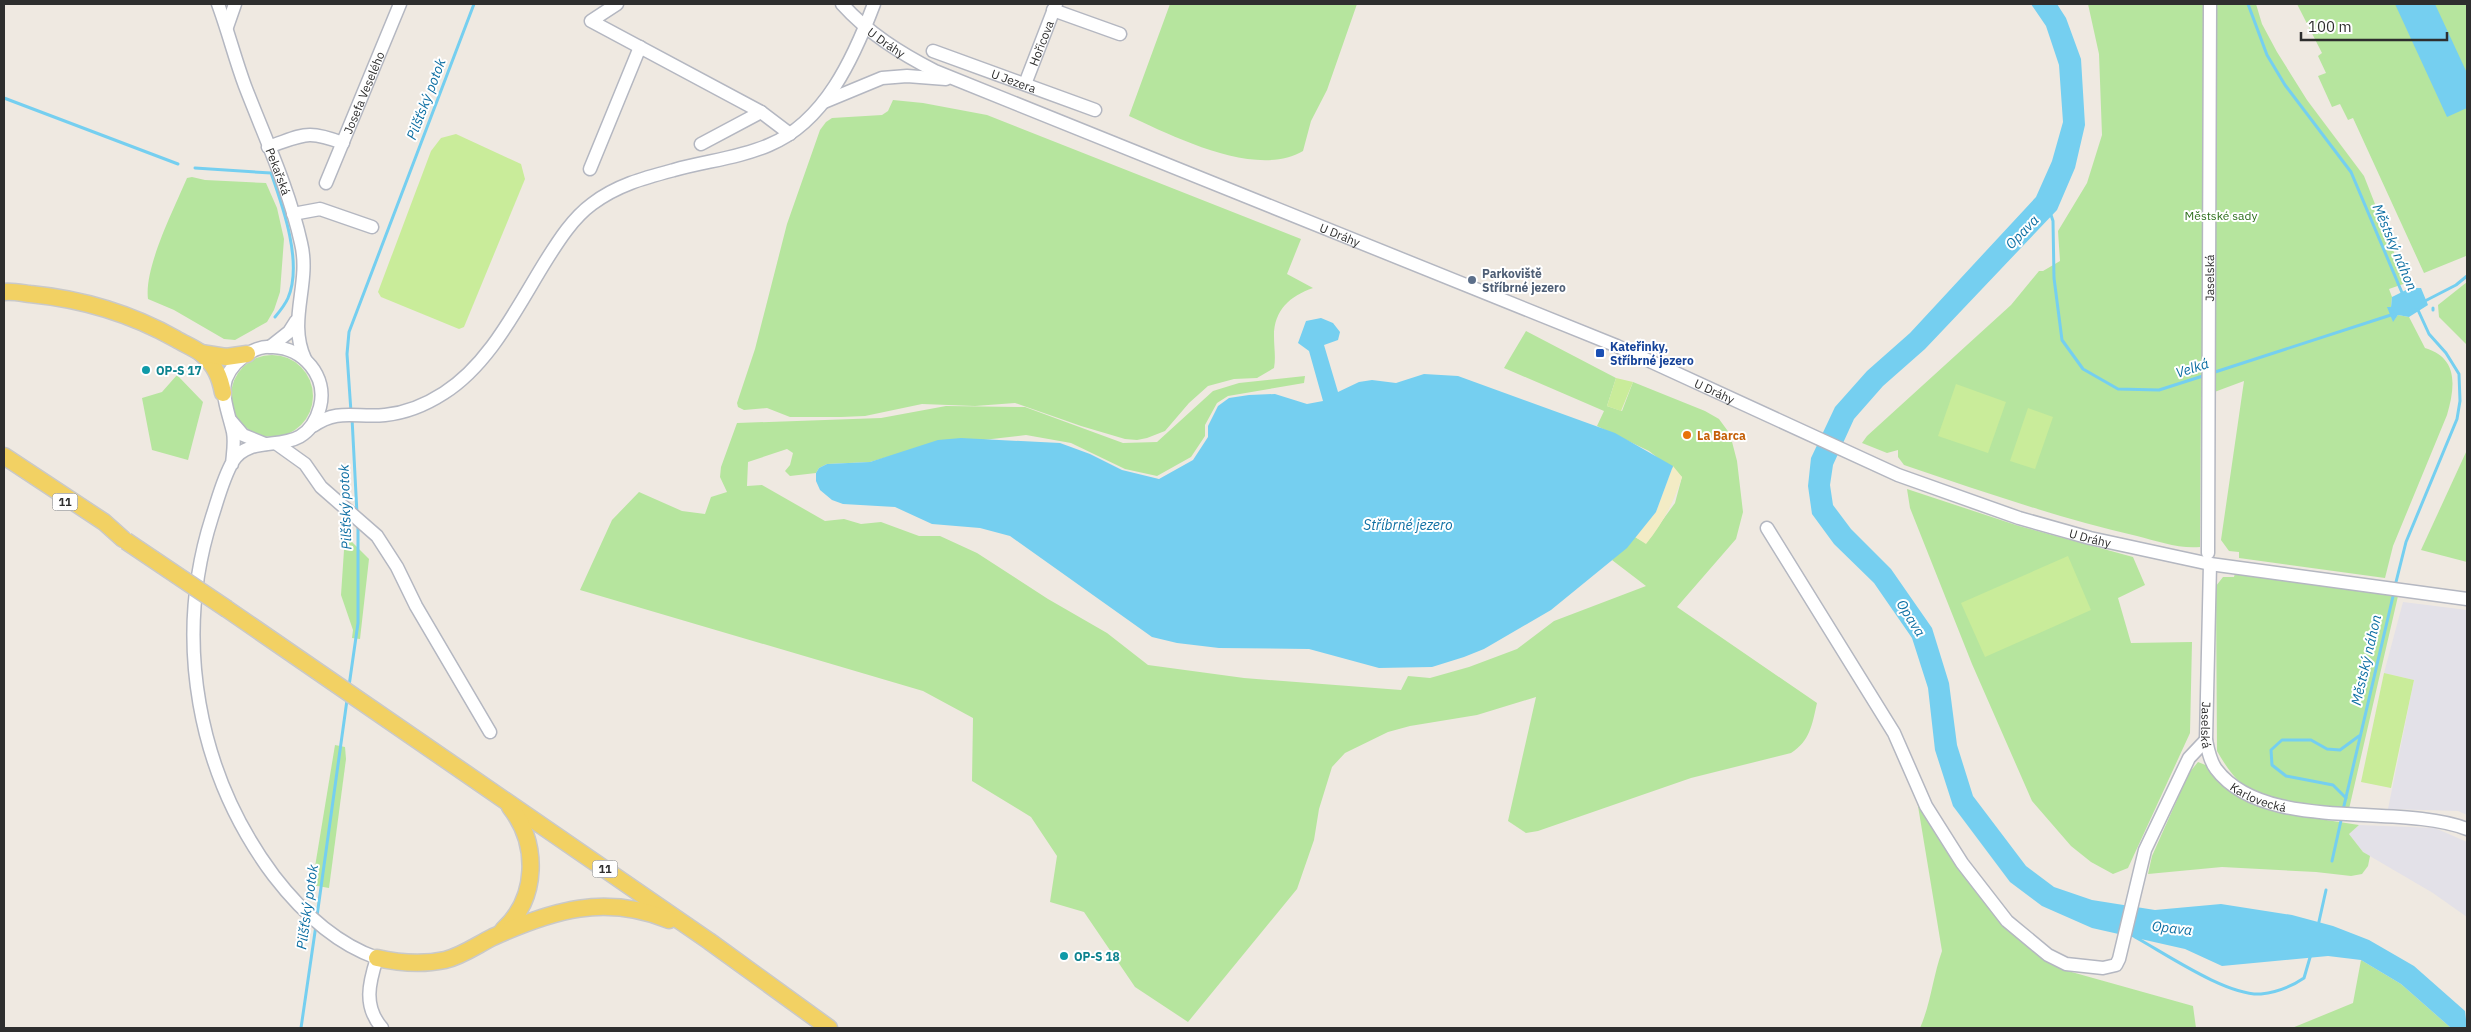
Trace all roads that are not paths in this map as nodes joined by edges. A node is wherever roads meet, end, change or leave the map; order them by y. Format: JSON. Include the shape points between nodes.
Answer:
{"nodes":[{"id":1,"x":218,"y":4,"type":"edge"},
{"id":2,"x":236,"y":4,"type":"edge"},
{"id":3,"x":400,"y":4,"type":"edge"},
{"id":4,"x":617,"y":4,"type":"edge"},
{"id":5,"x":842,"y":4,"type":"edge"},
{"id":6,"x":874,"y":4,"type":"edge"},
{"id":7,"x":2210,"y":4,"type":"edge"},
{"id":8,"x":1055,"y":7,"type":"edge"},
{"id":9,"x":227,"y":26,"type":"junction"},
{"id":10,"x":865,"y":27,"type":"junction"},
{"id":11,"x":1120,"y":34,"type":"dead end"},
{"id":12,"x":640,"y":47,"type":"junction"},
{"id":13,"x":933,"y":50,"type":"dead end"},
{"id":14,"x":959,"y":81,"type":"junction"},
{"id":15,"x":1025,"y":84,"type":"junction"},
{"id":16,"x":824,"y":102,"type":"junction"},
{"id":17,"x":1095,"y":110,"type":"dead end"},
{"id":18,"x":761,"y":112,"type":"junction"},
{"id":19,"x":790,"y":134,"type":"junction"},
{"id":20,"x":343,"y":143,"type":"junction"},
{"id":21,"x":701,"y":144,"type":"dead end"},
{"id":22,"x":268,"y":148,"type":"junction"},
{"id":23,"x":590,"y":169,"type":"dead end"},
{"id":24,"x":326,"y":183,"type":"dead end"},
{"id":25,"x":293,"y":214,"type":"junction"},
{"id":26,"x":372,"y":226,"type":"dead end"},
{"id":27,"x":4,"y":292,"type":"edge"},
{"id":28,"x":30,"y":294,"type":"junction"},
{"id":29,"x":4,"y":301,"type":"edge"},
{"id":30,"x":297,"y":319,"type":"junction"},
{"id":31,"x":270,"y":347,"type":"junction"},
{"id":32,"x":202,"y":353,"type":"junction"},
{"id":33,"x":247,"y":354,"type":"junction"},
{"id":34,"x":305,"y":359,"type":"junction"},
{"id":35,"x":322,"y":391,"type":"junction"},
{"id":36,"x":223,"y":393,"type":"junction"},
{"id":37,"x":341,"y":413,"type":"junction"},
{"id":38,"x":228,"y":417,"type":"junction"},
{"id":39,"x":308,"y":430,"type":"junction"},
{"id":40,"x":271,"y":444,"type":"junction"},
{"id":41,"x":4,"y":456,"type":"edge"},
{"id":42,"x":4,"y":463,"type":"edge"},
{"id":43,"x":232,"y":464,"type":"junction"},
{"id":44,"x":305,"y":464,"type":"junction"},
{"id":45,"x":1767,"y":528,"type":"dead end"},
{"id":46,"x":125,"y":540,"type":"junction"},
{"id":47,"x":2209,"y":559,"type":"junction"},
{"id":48,"x":2467,"y":599,"type":"edge"},
{"id":49,"x":490,"y":732,"type":"dead end"},
{"id":50,"x":2206,"y":740,"type":"junction"},
{"id":51,"x":500,"y":796,"type":"junction"},
{"id":52,"x":2467,"y":829,"type":"edge"},
{"id":53,"x":490,"y":939,"type":"junction"},
{"id":54,"x":709,"y":941,"type":"junction"},
{"id":55,"x":377,"y":958,"type":"junction"},
{"id":56,"x":382,"y":1028,"type":"edge"},
{"id":57,"x":829,"y":1028,"type":"edge"}],
"edges":[{"from":1,"to":9,"type":"street","name":"Pekařská"},
{"from":2,"to":9,"type":"street"},
{"from":3,"to":20,"type":"street","name":"Josefa Veselého"},
{"from":4,"to":12,"type":"street","via":[[591,21]]},
{"from":5,"to":10,"type":"street"},
{"from":6,"to":10,"type":"street"},
{"from":7,"to":47,"type":"street","name":"Jaselská"},
{"from":8,"to":11,"type":"street"},
{"from":8,"to":15,"type":"street","name":"Hořicova"},
{"from":9,"to":22,"type":"street","name":"Pekařská","via":[[237,65]]},
{"from":10,"to":14,"type":"street","name":"U Dráhy","via":[[894,49]]},
{"from":10,"to":16,"type":"street","name":"U Dráhy"},
{"from":12,"to":18,"type":"street"},
{"from":12,"to":23,"type":"street"},
{"from":13,"to":15,"type":"street","name":"U Jezera"},
{"from":14,"to":16,"type":"street","name":"U Dráhy","via":[[907,76],[882,78]]},
{"from":14,"to":47,"type":"street","name":"U Dráhy","via":[[1617,346],[1892,473],[2018,518],[2090,538]]},
{"from":15,"to":17,"type":"street","name":"U Jezera"},
{"from":16,"to":19,"type":"street","name":"U Dráhy"},
{"from":18,"to":19,"type":"street"},
{"from":18,"to":21,"type":"street"},
{"from":19,"to":37,"type":"street","name":"U Dráhy","via":[[748,152],[614,188],[590,205],[561,238],[490,347],[458,382],[425,404],[402,412],[364,416]]},
{"from":20,"to":22,"type":"street","via":[[309,134]]},
{"from":20,"to":24,"type":"street","name":"Josefa Veselého"},
{"from":22,"to":25,"type":"street","name":"Pekařská"},
{"from":25,"to":26,"type":"street","via":[[320,209]]},
{"from":25,"to":30,"type":"street","name":"Pekařská","via":[[302,245],[303,283]]},
{"from":27,"to":28,"type":"main road"},
{"from":28,"to":29,"type":"main road"},
{"from":28,"to":32,"type":"main road","via":[[107,308]]},
{"from":30,"to":31,"type":"street","name":"Pekařská","via":[[290,332]]},
{"from":30,"to":34,"type":"street","name":"Pekařská","via":[[298,342]]},
{"from":31,"to":33,"type":"street"},
{"from":31,"to":34,"type":"street","via":[[288,350]]},
{"from":32,"to":33,"type":"main road","via":[[226,357]]},
{"from":32,"to":36,"type":"main road","via":[[217,371]]},
{"from":33,"to":36,"type":"street","via":[[230,370]]},
{"from":34,"to":35,"type":"street","via":[[316,373]]},
{"from":35,"to":37,"type":"street","via":[[326,400]]},
{"from":35,"to":39,"type":"street","via":[[317,416]]},
{"from":36,"to":38,"type":"street"},
{"from":37,"to":39,"type":"street","via":[[323,418]]},
{"from":38,"to":40,"type":"street","via":[[243,435]]},
{"from":38,"to":43,"type":"street","via":[[234,441]]},
{"from":39,"to":40,"type":"street","via":[[287,443]]},
{"from":39,"to":44,"type":"street","via":[[302,451]]},
{"from":40,"to":43,"type":"street","via":[[244,450]]},
{"from":40,"to":44,"type":"street"},
{"from":41,"to":46,"type":"main road","via":[[96,516]]},
{"from":42,"to":46,"type":"main road","number":"11"},
{"from":43,"to":55,"type":"street","via":[[210,522],[198,575],[193,630],[197,696],[210,752],[234,812],[265,864],[324,928],[354,949]]},
{"from":44,"to":49,"type":"street","via":[[321,487],[371,531],[389,552],[416,606]]},
{"from":45,"to":50,"type":"street","name":"Jaselská","via":[[1894,733],[1926,806],[1962,862],[2008,921],[2048,955],[2066,964],[2103,968],[2116,965],[2145,850],[2189,758]]},
{"from":46,"to":51,"type":"main road","number":"11","bridge":true},
{"from":47,"to":48,"type":"street","name":"U Dráhy"},
{"from":47,"to":50,"type":"street","name":"Jaselská"},
{"from":50,"to":52,"type":"street","name":"Karlovecká","via":[[2215,768],[2237,789],[2273,805],[2436,821]]},
{"from":51,"to":53,"type":"main road","via":[[524,831],[530,851],[531,873],[527,894],[519,910],[507,926]]},
{"from":51,"to":54,"type":"main road","number":"11"},
{"from":53,"to":54,"type":"main road","via":[[558,912],[605,907],[667,918]]},
{"from":53,"to":55,"type":"main road","via":[[456,956],[427,962],[405,963]]},
{"from":54,"to":57,"type":"main road","number":"11"},
{"from":55,"to":56,"type":"street","via":[[368,996],[371,1010]]}]}
